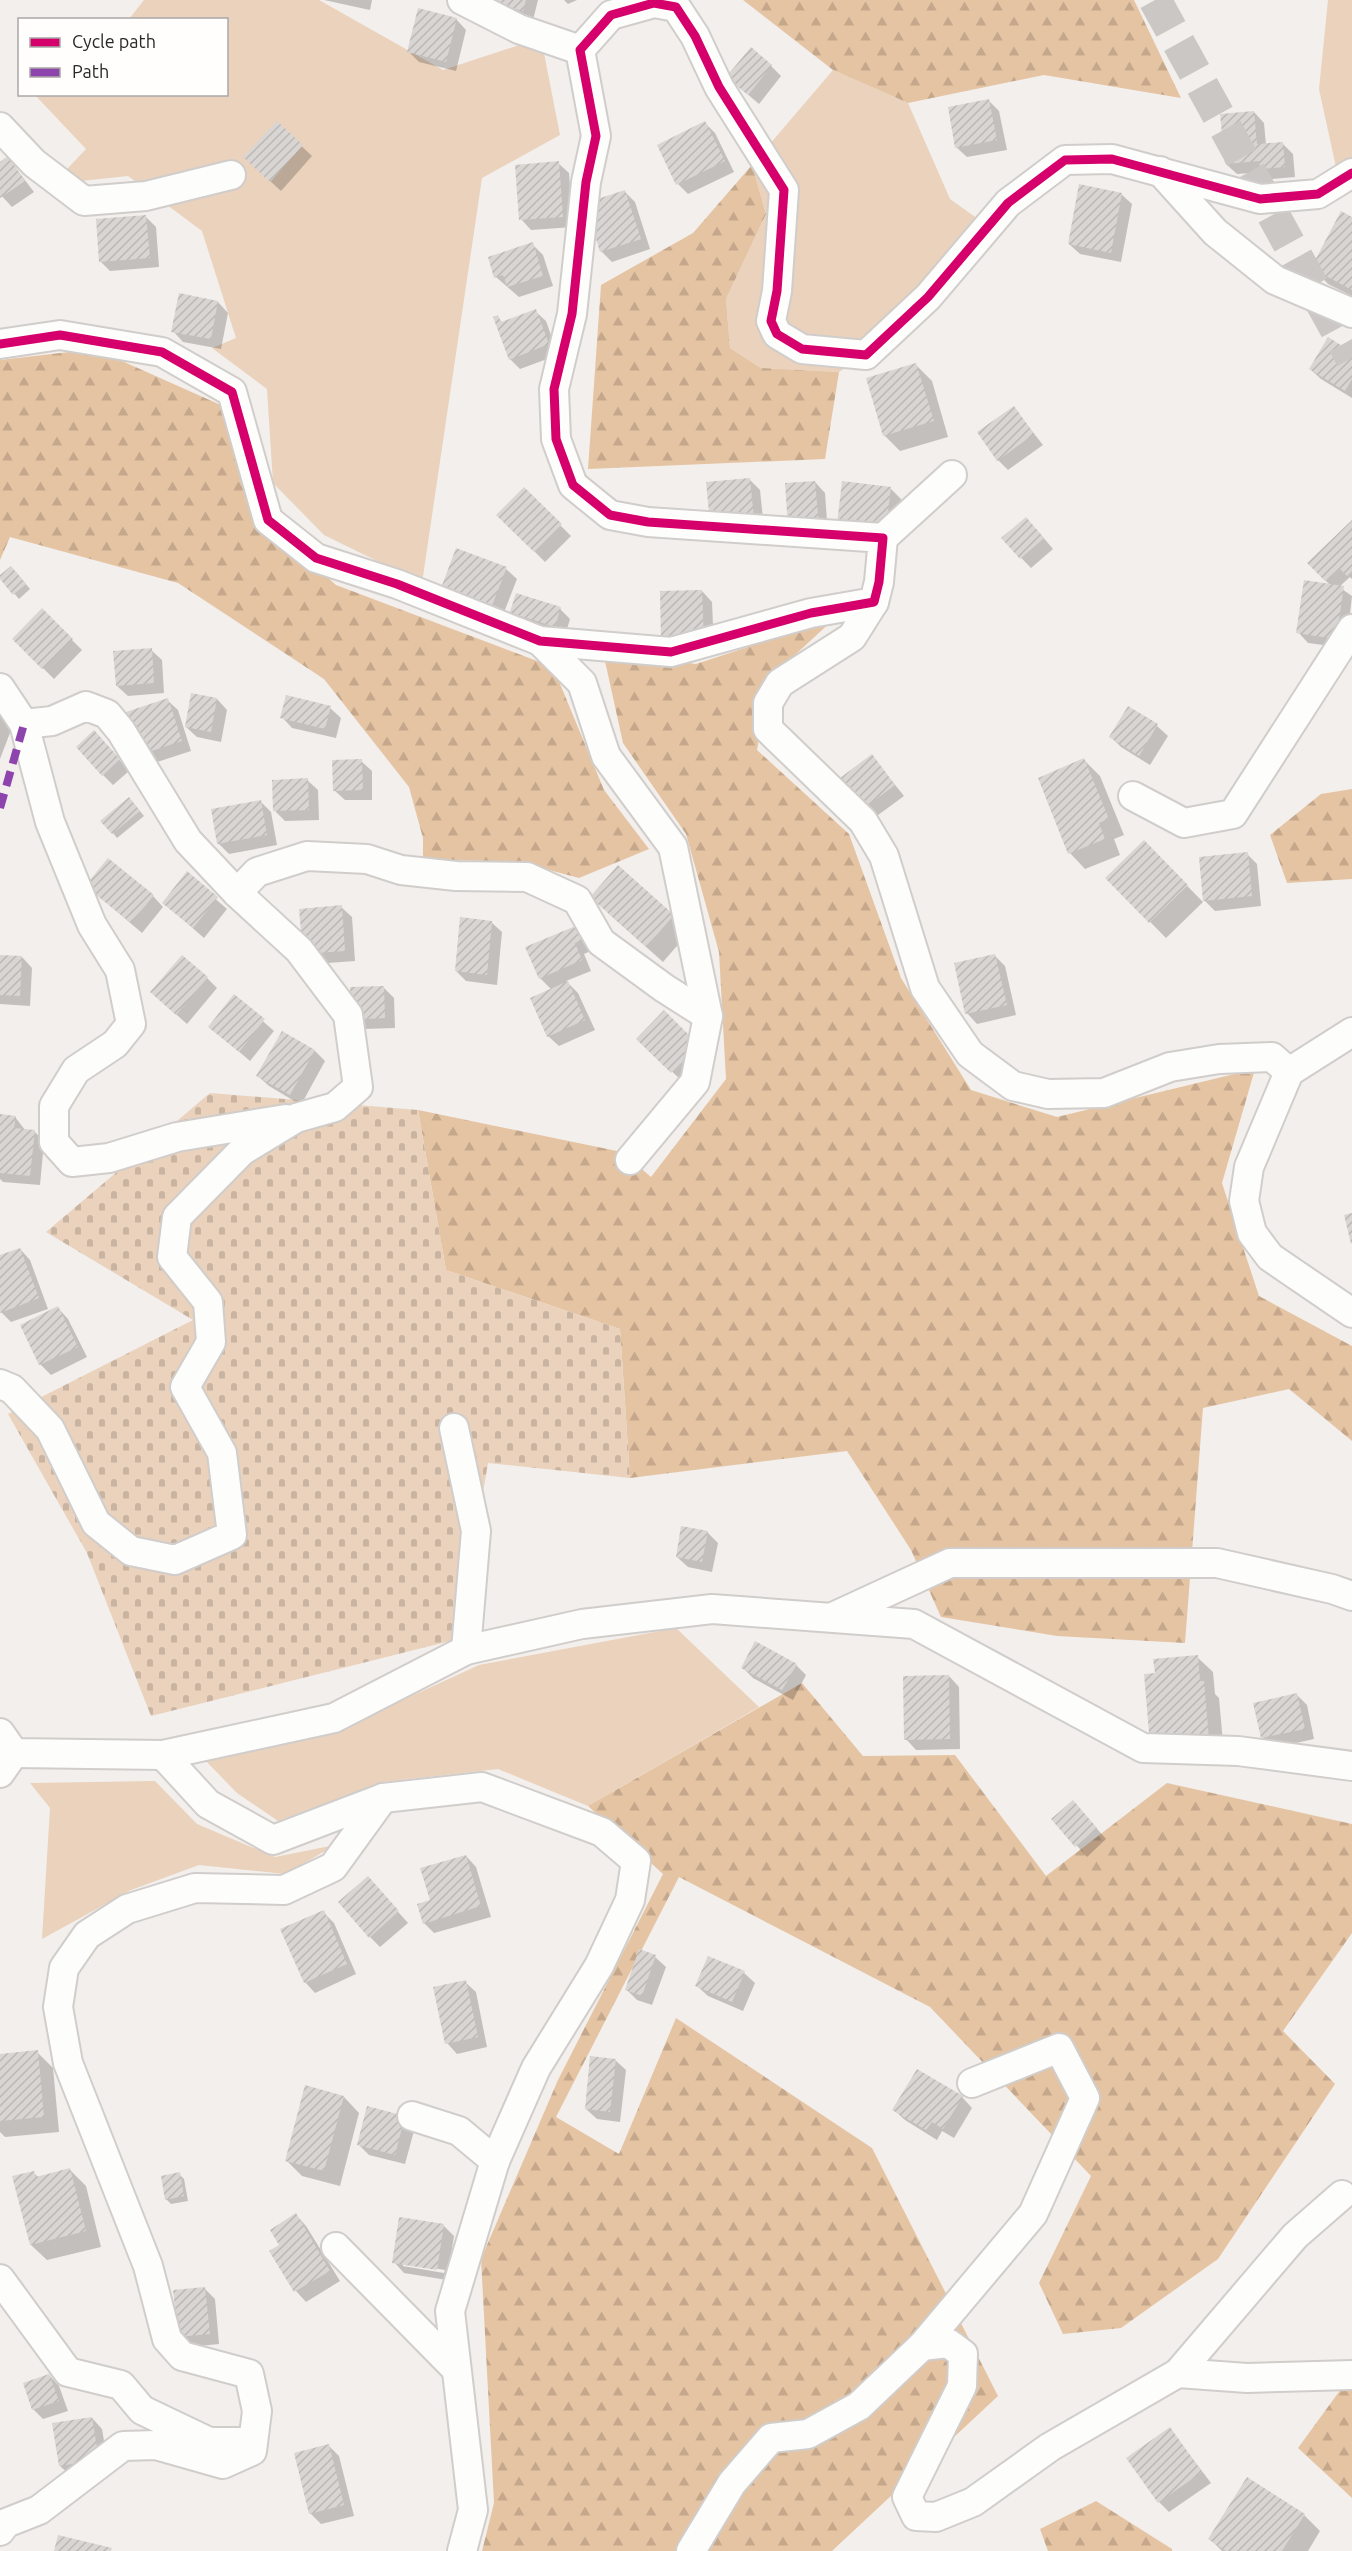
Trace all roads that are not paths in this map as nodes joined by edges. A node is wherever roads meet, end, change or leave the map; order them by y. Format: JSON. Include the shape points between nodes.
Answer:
{"nodes":[{"id":1,"x":462,"y":0,"type":"edge"},
{"id":2,"x":580,"y":50,"type":"junction"},
{"id":3,"x":0,"y":127,"type":"edge"},
{"id":4,"x":1160,"y":171,"type":"junction"},
{"id":5,"x":1352,"y":174,"type":"edge"},
{"id":6,"x":231,"y":176,"type":"dead end"},
{"id":7,"x":1352,"y":313,"type":"edge"},
{"id":8,"x":0,"y":344,"type":"edge"},
{"id":9,"x":952,"y":475,"type":"dead end"},
{"id":10,"x":883,"y":538,"type":"junction"},
{"id":11,"x":874,"y":602,"type":"junction"},
{"id":12,"x":1352,"y":629,"type":"edge"},
{"id":13,"x":540,"y":641,"type":"junction"},
{"id":14,"x":0,"y":688,"type":"edge"},
{"id":15,"x":24,"y":724,"type":"junction"},
{"id":16,"x":1133,"y":796,"type":"dead end"},
{"id":17,"x":237,"y":893,"type":"junction"},
{"id":18,"x":708,"y":1016,"type":"junction"},
{"id":19,"x":1352,"y":1032,"type":"edge"},
{"id":20,"x":1289,"y":1072,"type":"junction"},
{"id":21,"x":296,"y":1118,"type":"junction"},
{"id":22,"x":630,"y":1160,"type":"dead end"},
{"id":23,"x":1352,"y":1313,"type":"edge"},
{"id":24,"x":0,"y":1384,"type":"edge"},
{"id":25,"x":454,"y":1428,"type":"dead end"},
{"id":26,"x":1352,"y":1596,"type":"edge"},
{"id":27,"x":833,"y":1617,"type":"junction"},
{"id":28,"x":466,"y":1650,"type":"junction"},
{"id":29,"x":5,"y":1753,"type":"edge"},
{"id":30,"x":163,"y":1755,"type":"junction"},
{"id":31,"x":1352,"y":1766,"type":"edge"},
{"id":32,"x":383,"y":1798,"type":"junction"},
{"id":33,"x":972,"y":2083,"type":"dead end"},
{"id":34,"x":412,"y":2116,"type":"dead end"},
{"id":35,"x":495,"y":2161,"type":"junction"},
{"id":36,"x":1342,"y":2195,"type":"dead end"},
{"id":37,"x":336,"y":2247,"type":"dead end"},
{"id":38,"x":0,"y":2279,"type":"edge"},
{"id":39,"x":922,"y":2346,"type":"junction"},
{"id":40,"x":455,"y":2368,"type":"junction"},
{"id":41,"x":1178,"y":2373,"type":"junction"},
{"id":42,"x":1352,"y":2375,"type":"edge"},
{"id":43,"x":251,"y":2442,"type":"junction"},
{"id":44,"x":0,"y":2531,"type":"edge"},
{"id":45,"x":462,"y":2551,"type":"edge"},
{"id":46,"x":691,"y":2551,"type":"edge"}],
"edges":[{"from":1,"to":2,"type":"street","via":[[519,29]]},
{"from":2,"to":4,"type":"street","via":[[611,15],[654,3],[676,7],[695,36],[718,87],[784,189],[777,291],[771,321],[777,334],[802,349],[866,355],[928,297],[1008,203],[1065,160],[1112,159]]},
{"from":2,"to":10,"type":"street","via":[[596,136],[586,182],[572,314],[554,389],[556,439],[573,485],[610,515],[648,522]]},
{"from":3,"to":6,"type":"street","via":[[34,163],[84,201],[146,196]]},
{"from":4,"to":5,"type":"street","via":[[1260,199],[1318,194]]},
{"from":4,"to":7,"type":"street","via":[[1215,232],[1275,280]]},
{"from":8,"to":13,"type":"street","via":[[60,334],[162,352],[232,392],[268,520],[316,558],[397,584]]},
{"from":9,"to":10,"type":"street"},
{"from":10,"to":11,"type":"street"},
{"from":11,"to":13,"type":"street","via":[[811,614],[671,652]]},
{"from":11,"to":20,"type":"street","via":[[852,637],[780,683],[768,703],[768,729],[863,821],[884,856],[925,987],[970,1054],[1012,1086],[1048,1094],[1104,1093],[1170,1067],[1219,1059],[1272,1057]]},
{"from":12,"to":16,"type":"street","via":[[1233,814],[1184,824]]},
{"from":13,"to":18,"type":"street","via":[[582,683],[606,756],[673,847]]},
{"from":14,"to":15,"type":"street"},
{"from":15,"to":17,"type":"street","via":[[52,721],[86,706],[107,714],[188,841]]},
{"from":15,"to":21,"type":"street","via":[[50,822],[92,925],[120,970],[131,1024],[115,1044],[76,1070],[54,1106],[54,1142],[72,1162],[109,1158],[177,1137]]},
{"from":17,"to":18,"type":"street","via":[[257,872],[307,856],[367,859],[401,870],[456,876],[527,877],[577,900],[601,942]]},
{"from":17,"to":21,"type":"street","via":[[299,950],[348,1015],[358,1087],[335,1107]]},
{"from":18,"to":22,"type":"street","via":[[695,1082]]},
{"from":19,"to":20,"type":"street"},
{"from":20,"to":23,"type":"street","via":[[1249,1167],[1245,1201],[1252,1233],[1270,1257]]},
{"from":21,"to":24,"type":"street","via":[[242,1151],[177,1216],[172,1257],[208,1302],[211,1342],[185,1387],[222,1453],[232,1535],[175,1560],[131,1551],[96,1523],[50,1429],[12,1389]]},
{"from":25,"to":28,"type":"street","via":[[476,1531]]},
{"from":26,"to":27,"type":"street","via":[[1217,1563],[950,1563]]},
{"from":27,"to":28,"type":"street","via":[[712,1609],[582,1624]]},
{"from":27,"to":31,"type":"street","via":[[914,1624],[1143,1748],[1238,1751]]},
{"from":28,"to":30,"type":"street","via":[[334,1718]]},
{"from":29,"to":30,"type":"street"},
{"from":30,"to":32,"type":"street","via":[[208,1804],[273,1840]]},
{"from":32,"to":35,"type":"street","via":[[482,1787],[602,1832],[636,1861],[630,1900],[599,1966],[536,2068]]},
{"from":32,"to":43,"type":"street","via":[[333,1867],[284,1890],[195,1888],[127,1909],[87,1935],[64,1968],[58,2007],[68,2063],[148,2266],[167,2339],[182,2356],[249,2374],[257,2411]]},
{"from":33,"to":39,"type":"street","via":[[1059,2048],[1085,2098],[1033,2214]]},
{"from":34,"to":35,"type":"street","via":[[459,2131]]},
{"from":35,"to":40,"type":"street","via":[[450,2311]]},
{"from":36,"to":41,"type":"street","via":[[1295,2236]]},
{"from":37,"to":40,"type":"street"},
{"from":38,"to":43,"type":"street","via":[[68,2372],[121,2385],[142,2410],[209,2442]]},
{"from":39,"to":41,"type":"street","via":[[948,2343],[963,2354],[962,2386],[907,2497],[916,2516],[936,2517],[973,2502],[1050,2447]]},
{"from":39,"to":46,"type":"street","via":[[859,2406],[808,2434],[771,2438],[732,2483]]},
{"from":40,"to":45,"type":"street","via":[[472,2510]]},
{"from":41,"to":42,"type":"street","via":[[1247,2378]]},
{"from":43,"to":44,"type":"street","via":[[252,2451],[223,2463],[156,2445],[123,2446],[39,2510],[6,2523]]}]}
